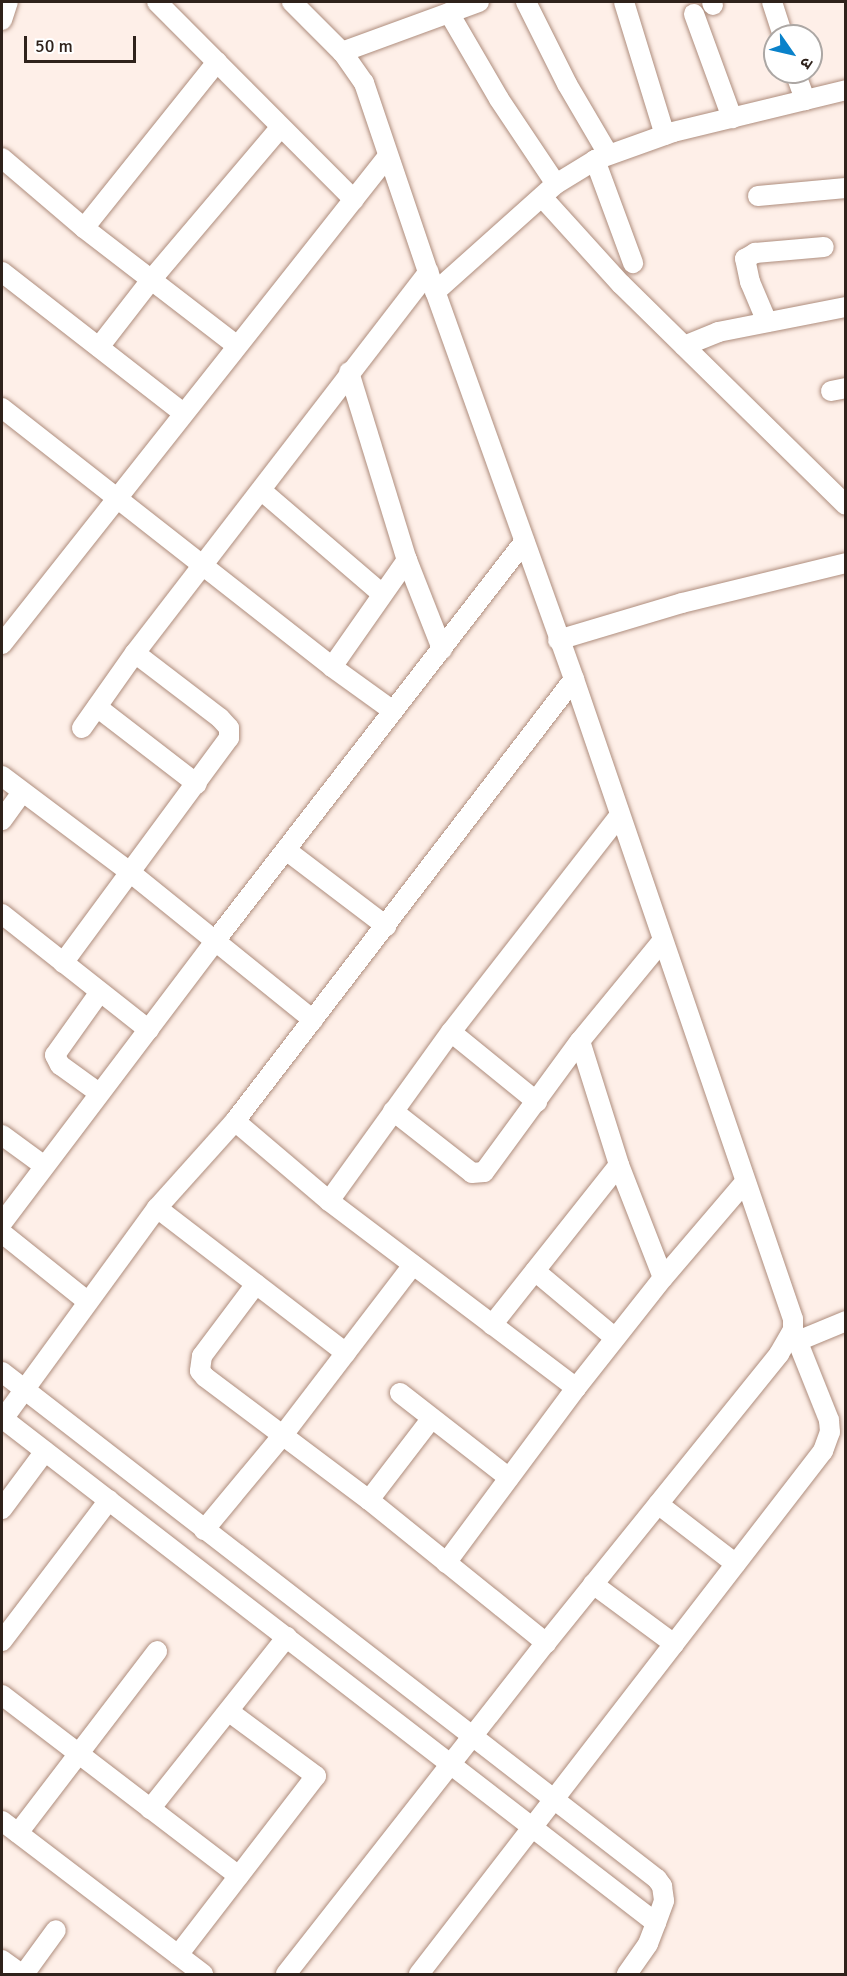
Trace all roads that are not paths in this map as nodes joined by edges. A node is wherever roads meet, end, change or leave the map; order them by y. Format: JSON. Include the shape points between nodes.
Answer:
{"nodes":[{"id":1,"x":8,"y":2,"type":"edge"},
{"id":2,"x":157,"y":2,"type":"edge"},
{"id":3,"x":292,"y":2,"type":"edge"},
{"id":4,"x":479,"y":2,"type":"edge"},
{"id":5,"x":526,"y":2,"type":"edge"},
{"id":6,"x":624,"y":2,"type":"edge"},
{"id":7,"x":772,"y":2,"type":"edge"},
{"id":8,"x":449,"y":13,"type":"junction"},
{"id":9,"x":694,"y":14,"type":"dead end"},
{"id":10,"x":2,"y":20,"type":"edge"},
{"id":11,"x":779,"y":24,"type":"edge"},
{"id":12,"x":342,"y":52,"type":"junction"},
{"id":13,"x":217,"y":62,"type":"junction"},
{"id":14,"x":799,"y":84,"type":"edge"},
{"id":15,"x":846,"y":90,"type":"edge"},
{"id":16,"x":805,"y":100,"type":"junction"},
{"id":17,"x":732,"y":118,"type":"junction"},
{"id":18,"x":280,"y":128,"type":"junction"},
{"id":19,"x":665,"y":135,"type":"junction"},
{"id":20,"x":388,"y":156,"type":"junction"},
{"id":21,"x":601,"y":157,"type":"junction"},
{"id":22,"x":2,"y":158,"type":"edge"},
{"id":23,"x":846,"y":188,"type":"edge"},
{"id":24,"x":549,"y":191,"type":"junction"},
{"id":25,"x":758,"y":196,"type":"dead end"},
{"id":26,"x":354,"y":200,"type":"junction"},
{"id":27,"x":84,"y":228,"type":"junction"},
{"id":28,"x":824,"y":247,"type":"dead end"},
{"id":29,"x":633,"y":263,"type":"dead end"},
{"id":30,"x":2,"y":272,"type":"edge"},
{"id":31,"x":428,"y":272,"type":"junction"},
{"id":32,"x":151,"y":279,"type":"junction"},
{"id":33,"x":435,"y":292,"type":"junction"},
{"id":34,"x":846,"y":307,"type":"edge"},
{"id":35,"x":767,"y":322,"type":"junction"},
{"id":36,"x":237,"y":346,"type":"junction"},
{"id":37,"x":684,"y":346,"type":"junction"},
{"id":38,"x":99,"y":347,"type":"junction"},
{"id":39,"x":349,"y":372,"type":"junction"},
{"id":40,"x":2,"y":408,"type":"edge"},
{"id":41,"x":183,"y":413,"type":"junction"},
{"id":42,"x":262,"y":491,"type":"junction"},
{"id":43,"x":115,"y":499,"type":"junction"},
{"id":44,"x":846,"y":505,"type":"edge"},
{"id":45,"x":524,"y":542,"type":"junction"},
{"id":46,"x":407,"y":560,"type":"junction"},
{"id":47,"x":846,"y":563,"type":"edge"},
{"id":48,"x":203,"y":568,"type":"junction"},
{"id":49,"x":382,"y":594,"type":"junction"},
{"id":50,"x":558,"y":640,"type":"junction"},
{"id":51,"x":2,"y":641,"type":"edge"},
{"id":52,"x":442,"y":649,"type":"junction"},
{"id":53,"x":135,"y":653,"type":"junction"},
{"id":54,"x":332,"y":667,"type":"junction"},
{"id":55,"x":574,"y":679,"type":"junction"},
{"id":56,"x":97,"y":707,"type":"junction"},
{"id":57,"x":393,"y":711,"type":"junction"},
{"id":58,"x":82,"y":728,"type":"dead end"},
{"id":59,"x":2,"y":776,"type":"edge"},
{"id":60,"x":197,"y":784,"type":"junction"},
{"id":61,"x":22,"y":792,"type":"junction"},
{"id":62,"x":619,"y":816,"type":"junction"},
{"id":63,"x":2,"y":820,"type":"edge"},
{"id":64,"x":286,"y":850,"type":"junction"},
{"id":65,"x":131,"y":873,"type":"junction"},
{"id":66,"x":2,"y":914,"type":"edge"},
{"id":67,"x":386,"y":926,"type":"junction"},
{"id":68,"x":215,"y":940,"type":"junction"},
{"id":69,"x":662,"y":941,"type":"junction"},
{"id":70,"x":63,"y":963,"type":"junction"},
{"id":71,"x":100,"y":992,"type":"junction"},
{"id":72,"x":313,"y":1020,"type":"junction"},
{"id":73,"x":148,"y":1030,"type":"junction"},
{"id":74,"x":451,"y":1032,"type":"junction"},
{"id":75,"x":580,"y":1041,"type":"junction"},
{"id":76,"x":99,"y":1093,"type":"junction"},
{"id":77,"x":537,"y":1102,"type":"junction"},
{"id":78,"x":393,"y":1111,"type":"junction"},
{"id":79,"x":235,"y":1121,"type":"junction"},
{"id":80,"x":2,"y":1135,"type":"edge"},
{"id":81,"x":43,"y":1165,"type":"junction"},
{"id":82,"x":618,"y":1165,"type":"junction"},
{"id":83,"x":745,"y":1182,"type":"junction"},
{"id":84,"x":329,"y":1201,"type":"junction"},
{"id":85,"x":157,"y":1208,"type":"junction"},
{"id":86,"x":2,"y":1223,"type":"edge"},
{"id":87,"x":2,"y":1233,"type":"edge"},
{"id":88,"x":413,"y":1265,"type":"junction"},
{"id":89,"x":535,"y":1271,"type":"junction"},
{"id":90,"x":663,"y":1278,"type":"junction"},
{"id":91,"x":256,"y":1284,"type":"junction"},
{"id":92,"x":87,"y":1301,"type":"junction"},
{"id":93,"x":846,"y":1322,"type":"edge"},
{"id":94,"x":492,"y":1325,"type":"junction"},
{"id":95,"x":795,"y":1336,"type":"junction"},
{"id":96,"x":615,"y":1338,"type":"junction"},
{"id":97,"x":346,"y":1353,"type":"junction"},
{"id":98,"x":2,"y":1372,"type":"edge"},
{"id":99,"x":576,"y":1388,"type":"junction"},
{"id":100,"x":24,"y":1389,"type":"junction"},
{"id":101,"x":400,"y":1393,"type":"dead end"},
{"id":102,"x":2,"y":1418,"type":"edge"},
{"id":103,"x":432,"y":1418,"type":"junction"},
{"id":104,"x":283,"y":1435,"type":"junction"},
{"id":105,"x":45,"y":1451,"type":"junction"},
{"id":106,"x":509,"y":1478,"type":"junction"},
{"id":107,"x":109,"y":1500,"type":"junction"},
{"id":108,"x":369,"y":1500,"type":"junction"},
{"id":109,"x":658,"y":1504,"type":"junction"},
{"id":110,"x":2,"y":1509,"type":"edge"},
{"id":111,"x":204,"y":1530,"type":"junction"},
{"id":112,"x":446,"y":1563,"type":"junction"},
{"id":113,"x":735,"y":1564,"type":"junction"},
{"id":114,"x":593,"y":1584,"type":"junction"},
{"id":115,"x":287,"y":1637,"type":"junction"},
{"id":116,"x":2,"y":1641,"type":"edge"},
{"id":117,"x":546,"y":1643,"type":"junction"},
{"id":118,"x":674,"y":1644,"type":"junction"},
{"id":119,"x":157,"y":1652,"type":"dead end"},
{"id":120,"x":2,"y":1695,"type":"edge"},
{"id":121,"x":228,"y":1711,"type":"junction"},
{"id":122,"x":475,"y":1736,"type":"junction"},
{"id":123,"x":78,"y":1754,"type":"junction"},
{"id":124,"x":451,"y":1766,"type":"junction"},
{"id":125,"x":553,"y":1799,"type":"junction"},
{"id":126,"x":150,"y":1809,"type":"junction"},
{"id":127,"x":2,"y":1821,"type":"edge"},
{"id":128,"x":533,"y":1827,"type":"junction"},
{"id":129,"x":18,"y":1833,"type":"junction"},
{"id":130,"x":239,"y":1876,"type":"junction"},
{"id":131,"x":656,"y":1923,"type":"junction"},
{"id":132,"x":56,"y":1930,"type":"dead end"},
{"id":133,"x":178,"y":1955,"type":"junction"},
{"id":134,"x":2,"y":1960,"type":"edge"},
{"id":135,"x":22,"y":1974,"type":"edge"},
{"id":136,"x":203,"y":1974,"type":"edge"},
{"id":137,"x":286,"y":1974,"type":"edge"},
{"id":138,"x":419,"y":1974,"type":"edge"},
{"id":139,"x":627,"y":1974,"type":"edge"}],
"edges":[{"from":1,"to":10,"type":"street"},
{"from":2,"to":13,"type":"street"},
{"from":3,"to":12,"type":"street"},
{"from":4,"to":8,"type":"street"},
{"from":5,"to":21,"type":"street"},
{"from":6,"to":19,"type":"street"},
{"from":7,"to":11,"type":"street"},
{"from":8,"to":12,"type":"street"},
{"from":8,"to":24,"type":"street"},
{"from":9,"to":17,"type":"street"},
{"from":12,"to":20,"type":"street","via":[[364,82]]},
{"from":13,"to":18,"type":"street"},
{"from":13,"to":27,"type":"street"},
{"from":14,"to":16,"type":"street"},
{"from":15,"to":16,"type":"street"},
{"from":16,"to":17,"type":"street"},
{"from":17,"to":19,"type":"street"},
{"from":18,"to":26,"type":"street"},
{"from":18,"to":32,"type":"street"},
{"from":19,"to":21,"type":"street"},
{"from":20,"to":26,"type":"street"},
{"from":20,"to":31,"type":"street"},
{"from":21,"to":24,"type":"street"},
{"from":21,"to":29,"type":"street"},
{"from":22,"to":27,"type":"street"},
{"from":23,"to":25,"type":"street"},
{"from":24,"to":33,"type":"street"},
{"from":24,"to":37,"type":"street","via":[[621,284]]},
{"from":26,"to":36,"type":"street"},
{"from":27,"to":32,"type":"street"},
{"from":28,"to":35,"type":"street","via":[[755,253],[746,259],[750,282]]},
{"from":30,"to":38,"type":"street"},
{"from":31,"to":33,"type":"street"},
{"from":31,"to":39,"type":"street"},
{"from":32,"to":36,"type":"street"},
{"from":32,"to":38,"type":"street"},
{"from":33,"to":45,"type":"street"},
{"from":34,"to":35,"type":"street"},
{"from":35,"to":37,"type":"street","via":[[718,333]]},
{"from":36,"to":41,"type":"street"},
{"from":37,"to":44,"type":"street"},
{"from":38,"to":41,"type":"street"},
{"from":39,"to":42,"type":"street"},
{"from":39,"to":46,"type":"street"},
{"from":40,"to":43,"type":"street"},
{"from":41,"to":43,"type":"street"},
{"from":42,"to":48,"type":"street"},
{"from":42,"to":49,"type":"street"},
{"from":43,"to":48,"type":"street"},
{"from":43,"to":51,"type":"street"},
{"from":45,"to":50,"type":"street"},
{"from":45,"to":52,"type":"street"},
{"from":46,"to":49,"type":"street"},
{"from":46,"to":52,"type":"street"},
{"from":47,"to":50,"type":"street","via":[[682,603]]},
{"from":48,"to":53,"type":"street"},
{"from":48,"to":54,"type":"street"},
{"from":49,"to":54,"type":"street"},
{"from":50,"to":55,"type":"street"},
{"from":52,"to":57,"type":"street"},
{"from":53,"to":56,"type":"street"},
{"from":53,"to":60,"type":"street","via":[[229,728],[223,749]]},
{"from":54,"to":57,"type":"street"},
{"from":55,"to":62,"type":"street"},
{"from":55,"to":67,"type":"street"},
{"from":56,"to":58,"type":"street"},
{"from":56,"to":60,"type":"street"},
{"from":57,"to":64,"type":"street"},
{"from":59,"to":61,"type":"street"},
{"from":60,"to":65,"type":"street"},
{"from":61,"to":63,"type":"street"},
{"from":61,"to":65,"type":"street"},
{"from":62,"to":69,"type":"street"},
{"from":62,"to":74,"type":"street"},
{"from":64,"to":67,"type":"street"},
{"from":64,"to":68,"type":"street"},
{"from":65,"to":68,"type":"street"},
{"from":65,"to":70,"type":"street"},
{"from":66,"to":70,"type":"street"},
{"from":67,"to":72,"type":"street"},
{"from":68,"to":72,"type":"street"},
{"from":68,"to":73,"type":"street"},
{"from":69,"to":75,"type":"street"},
{"from":69,"to":83,"type":"street"},
{"from":70,"to":71,"type":"street"},
{"from":71,"to":73,"type":"street"},
{"from":71,"to":76,"type":"street","via":[[56,1055],[60,1065]]},
{"from":72,"to":79,"type":"street"},
{"from":73,"to":76,"type":"street"},
{"from":74,"to":77,"type":"street"},
{"from":74,"to":78,"type":"street"},
{"from":75,"to":77,"type":"street"},
{"from":75,"to":82,"type":"street"},
{"from":76,"to":81,"type":"street"},
{"from":77,"to":78,"type":"street","via":[[489,1167],[478,1173],[472,1173]]},
{"from":78,"to":84,"type":"street"},
{"from":79,"to":84,"type":"street"},
{"from":79,"to":85,"type":"street"},
{"from":80,"to":81,"type":"street"},
{"from":81,"to":86,"type":"street"},
{"from":82,"to":89,"type":"street"},
{"from":82,"to":90,"type":"street"},
{"from":83,"to":90,"type":"street"},
{"from":83,"to":95,"type":"street","via":[[793,1319]]},
{"from":84,"to":88,"type":"street"},
{"from":85,"to":91,"type":"street"},
{"from":85,"to":92,"type":"street"},
{"from":87,"to":92,"type":"street"},
{"from":88,"to":94,"type":"street"},
{"from":88,"to":97,"type":"street"},
{"from":89,"to":94,"type":"street"},
{"from":89,"to":96,"type":"street"},
{"from":90,"to":96,"type":"street"},
{"from":91,"to":97,"type":"street"},
{"from":91,"to":104,"type":"street","via":[[202,1356],[200,1371]]},
{"from":92,"to":100,"type":"street"},
{"from":93,"to":95,"type":"street"},
{"from":94,"to":99,"type":"street"},
{"from":95,"to":109,"type":"street"},
{"from":95,"to":113,"type":"street","via":[[829,1420],[828,1441]]},
{"from":96,"to":99,"type":"street"},
{"from":97,"to":104,"type":"street"},
{"from":98,"to":100,"type":"street"},
{"from":99,"to":106,"type":"street"},
{"from":100,"to":102,"type":"street"},
{"from":100,"to":111,"type":"street"},
{"from":101,"to":103,"type":"street"},
{"from":102,"to":105,"type":"street"},
{"from":103,"to":106,"type":"street"},
{"from":103,"to":108,"type":"street"},
{"from":104,"to":108,"type":"street"},
{"from":104,"to":111,"type":"street"},
{"from":105,"to":107,"type":"street"},
{"from":105,"to":110,"type":"street"},
{"from":106,"to":112,"type":"street"},
{"from":107,"to":115,"type":"street"},
{"from":107,"to":116,"type":"street"},
{"from":108,"to":112,"type":"street"},
{"from":109,"to":113,"type":"street"},
{"from":109,"to":114,"type":"street"},
{"from":111,"to":122,"type":"street"},
{"from":112,"to":117,"type":"street"},
{"from":113,"to":118,"type":"street"},
{"from":114,"to":117,"type":"street"},
{"from":114,"to":118,"type":"street"},
{"from":115,"to":121,"type":"street"},
{"from":115,"to":124,"type":"street"},
{"from":117,"to":122,"type":"street"},
{"from":118,"to":125,"type":"street"},
{"from":119,"to":123,"type":"street"},
{"from":120,"to":123,"type":"street"},
{"from":121,"to":126,"type":"street"},
{"from":121,"to":130,"type":"street","via":[[316,1776]]},
{"from":122,"to":124,"type":"street"},
{"from":122,"to":125,"type":"street"},
{"from":123,"to":126,"type":"street"},
{"from":123,"to":129,"type":"street"},
{"from":124,"to":128,"type":"street"},
{"from":124,"to":137,"type":"street"},
{"from":125,"to":128,"type":"street"},
{"from":125,"to":131,"type":"street","via":[[657,1879],[664,1901]]},
{"from":126,"to":130,"type":"street"},
{"from":127,"to":129,"type":"street"},
{"from":128,"to":131,"type":"street"},
{"from":128,"to":138,"type":"street"},
{"from":129,"to":133,"type":"street"},
{"from":130,"to":133,"type":"street"},
{"from":131,"to":139,"type":"street","via":[[648,1944]]},
{"from":132,"to":135,"type":"street"},
{"from":133,"to":136,"type":"street"},
{"from":134,"to":135,"type":"street"}]}
